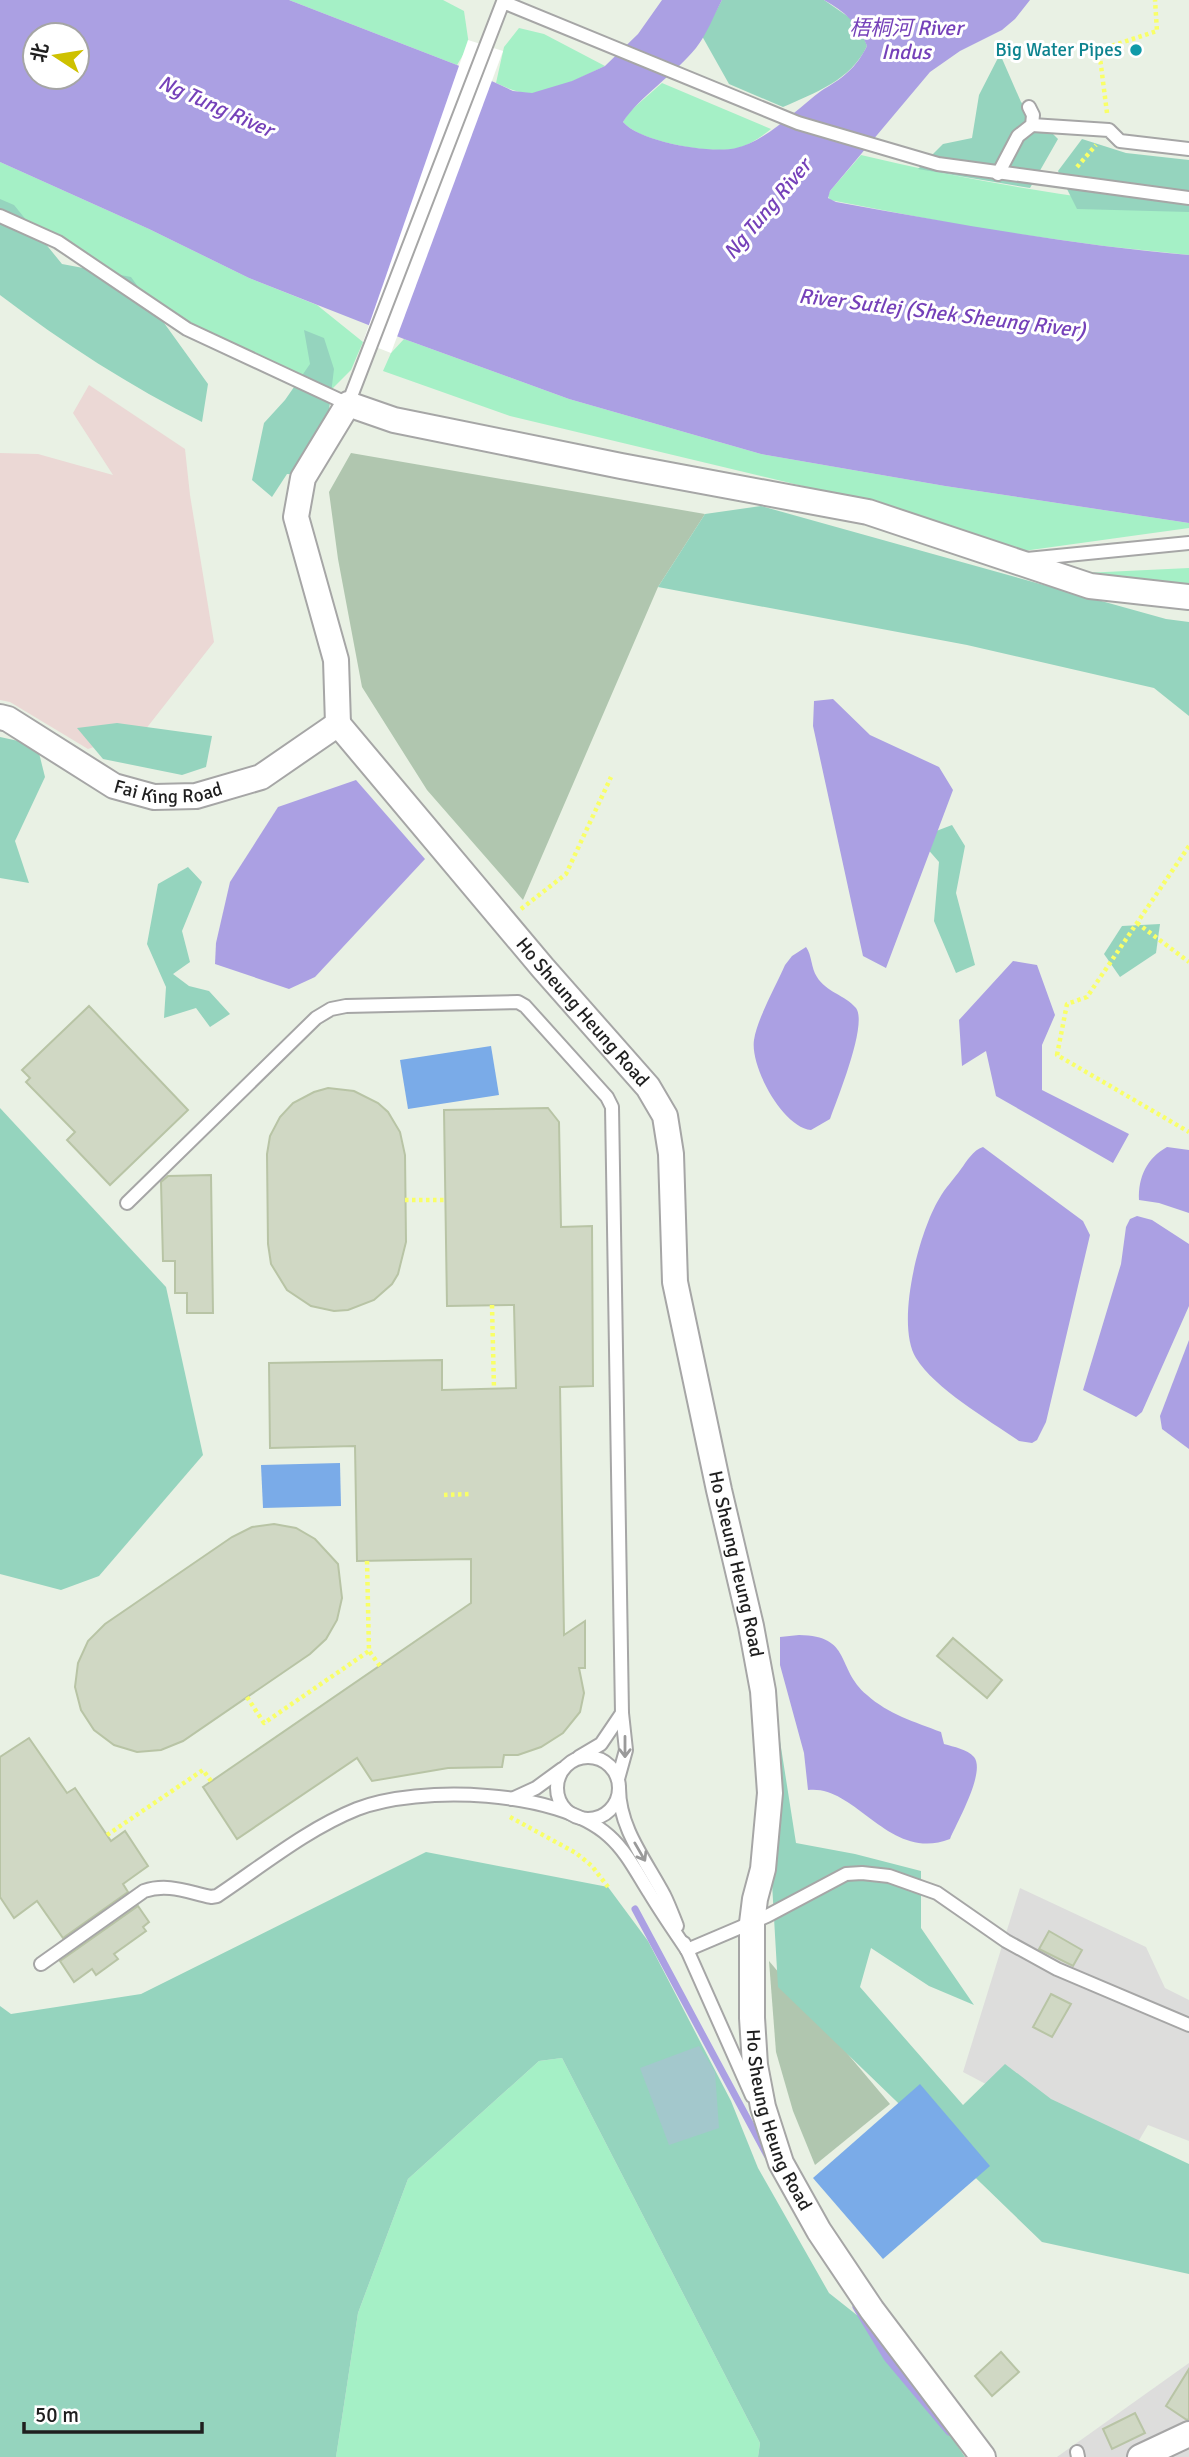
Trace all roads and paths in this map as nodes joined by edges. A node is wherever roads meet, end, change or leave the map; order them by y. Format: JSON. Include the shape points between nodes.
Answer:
{"nodes":[{"id":1,"x":1156,"y":0,"type":"edge"},
{"id":2,"x":500,"y":1,"type":"edge"},
{"id":3,"x":1029,"y":107,"type":"dead end"},
{"id":4,"x":1032,"y":125,"type":"junction"},
{"id":5,"x":1109,"y":130,"type":"junction"},
{"id":6,"x":1189,"y":149,"type":"edge"},
{"id":7,"x":998,"y":174,"type":"junction"},
{"id":8,"x":1065,"y":181,"type":"junction"},
{"id":9,"x":1189,"y":198,"type":"edge"},
{"id":10,"x":0,"y":216,"type":"edge"},
{"id":11,"x":348,"y":404,"type":"junction"},
{"id":12,"x":1189,"y":543,"type":"edge"},
{"id":13,"x":1012,"y":561,"type":"junction"},
{"id":14,"x":1189,"y":597,"type":"edge"},
{"id":15,"x":0,"y":717,"type":"edge"},
{"id":16,"x":338,"y":724,"type":"junction"},
{"id":17,"x":611,"y":778,"type":"dead end"},
{"id":18,"x":1189,"y":846,"type":"edge"},
{"id":19,"x":504,"y":922,"type":"junction"},
{"id":20,"x":1137,"y":923,"type":"junction"},
{"id":21,"x":1189,"y":962,"type":"edge"},
{"id":22,"x":1189,"y":1132,"type":"edge"},
{"id":23,"x":405,"y":1200,"type":"dead end"},
{"id":24,"x":446,"y":1200,"type":"dead end"},
{"id":25,"x":127,"y":1203,"type":"dead end"},
{"id":26,"x":492,"y":1305,"type":"dead end"},
{"id":27,"x":494,"y":1389,"type":"dead end"},
{"id":28,"x":470,"y":1494,"type":"dead end"},
{"id":29,"x":444,"y":1495,"type":"dead end"},
{"id":30,"x":367,"y":1561,"type":"dead end"},
{"id":31,"x":369,"y":1651,"type":"junction"},
{"id":32,"x":380,"y":1666,"type":"dead end"},
{"id":33,"x":247,"y":1697,"type":"dead end"},
{"id":34,"x":622,"y":1713,"type":"junction"},
{"id":35,"x":571,"y":1762,"type":"junction"},
{"id":36,"x":211,"y":1781,"type":"dead end"},
{"id":37,"x":618,"y":1784,"type":"junction"},
{"id":38,"x":512,"y":1799,"type":"junction"},
{"id":39,"x":576,"y":1816,"type":"junction"},
{"id":40,"x":107,"y":1835,"type":"dead end"},
{"id":41,"x":608,"y":1887,"type":"dead end"},
{"id":42,"x":752,"y":1923,"type":"junction"},
{"id":43,"x":687,"y":1950,"type":"junction"},
{"id":44,"x":41,"y":1964,"type":"dead end"},
{"id":45,"x":1189,"y":2025,"type":"edge"},
{"id":46,"x":771,"y":2138,"type":"junction"},
{"id":47,"x":1189,"y":2434,"type":"edge"},
{"id":48,"x":983,"y":2457,"type":"edge"},
{"id":49,"x":1140,"y":2457,"type":"edge"}],
"edges":[{"from":1,"to":5,"type":"path","via":[[1157,31],[1099,50]]},
{"from":2,"to":7,"type":"lane","via":[[798,123],[938,164]]},
{"from":2,"to":11,"type":"lane"},
{"from":3,"to":4,"type":"lane"},
{"from":4,"to":5,"type":"lane"},
{"from":4,"to":7,"type":"lane","via":[[1018,136]]},
{"from":5,"to":6,"type":"lane","via":[[1120,141]]},
{"from":5,"to":8,"type":"path"},
{"from":7,"to":8,"type":"lane"},
{"from":8,"to":9,"type":"lane"},
{"from":10,"to":11,"type":"lane","via":[[58,242],[187,329]]},
{"from":11,"to":13,"type":"street","via":[[407,423],[867,512]]},
{"from":11,"to":16,"type":"street","via":[[303,478],[296,517],[336,660]]},
{"from":12,"to":13,"type":"lane"},
{"from":13,"to":14,"type":"street","via":[[1090,586]]},
{"from":15,"to":16,"type":"street","name":"Fai King Road","via":[[114,786],[153,797],[196,796],[261,777]]},
{"from":16,"to":19,"type":"street","name":"Ho Sheung Heung Road"},
{"from":17,"to":19,"type":"path","via":[[566,874]]},
{"from":18,"to":20,"type":"path"},
{"from":19,"to":42,"type":"street","name":"Ho Sheung Heung Road","via":[[648,1087],[665,1116],[671,1154],[675,1282],[763,1691],[770,1793]]},
{"from":20,"to":21,"type":"path"},
{"from":20,"to":22,"type":"path","via":[[1087,997],[1067,1004],[1057,1055]]},
{"from":23,"to":24,"type":"path"},
{"from":25,"to":34,"type":"lane","via":[[316,1018],[331,1009],[518,1002],[525,1006],[612,1107]]},
{"from":26,"to":27,"type":"path"},
{"from":28,"to":29,"type":"path"},
{"from":30,"to":31,"type":"path"},
{"from":31,"to":32,"type":"path"},
{"from":31,"to":33,"type":"path","via":[[264,1723]]},
{"from":34,"to":35,"type":"lane","via":[[601,1744]]},
{"from":34,"to":37,"type":"lane","one_way":true,"via":[[626,1750]]},
{"from":35,"to":37,"type":"lane","via":[[586,1756],[606,1762]]},
{"from":35,"to":38,"type":"lane"},
{"from":35,"to":39,"type":"lane","via":[[557,1791],[565,1809]]},
{"from":36,"to":40,"type":"path","via":[[203,1770]]},
{"from":37,"to":39,"type":"lane","via":[[614,1805],[603,1815]]},
{"from":37,"to":43,"type":"lane","one_way":true,"via":[[625,1825],[666,1899]]},
{"from":38,"to":39,"type":"lane"},
{"from":38,"to":41,"type":"path","via":[[510,1819],[576,1853]]},
{"from":38,"to":44,"type":"lane","via":[[456,1795],[381,1801],[321,1826],[217,1896],[172,1887],[144,1891]]},
{"from":39,"to":43,"type":"lane","via":[[596,1826],[618,1847]]},
{"from":42,"to":43,"type":"lane"},
{"from":42,"to":45,"type":"lane","via":[[846,1874],[889,1876],[937,1893],[1006,1941],[1057,1969]]},
{"from":42,"to":46,"type":"street","name":"Ho Sheung Heung Road","via":[[755,2065]]},
{"from":43,"to":46,"type":"lane"},
{"from":46,"to":48,"type":"street","name":"Ho Sheung Heung Road","via":[[797,2194],[845,2271]]},
{"from":47,"to":49,"type":"street"}]}
